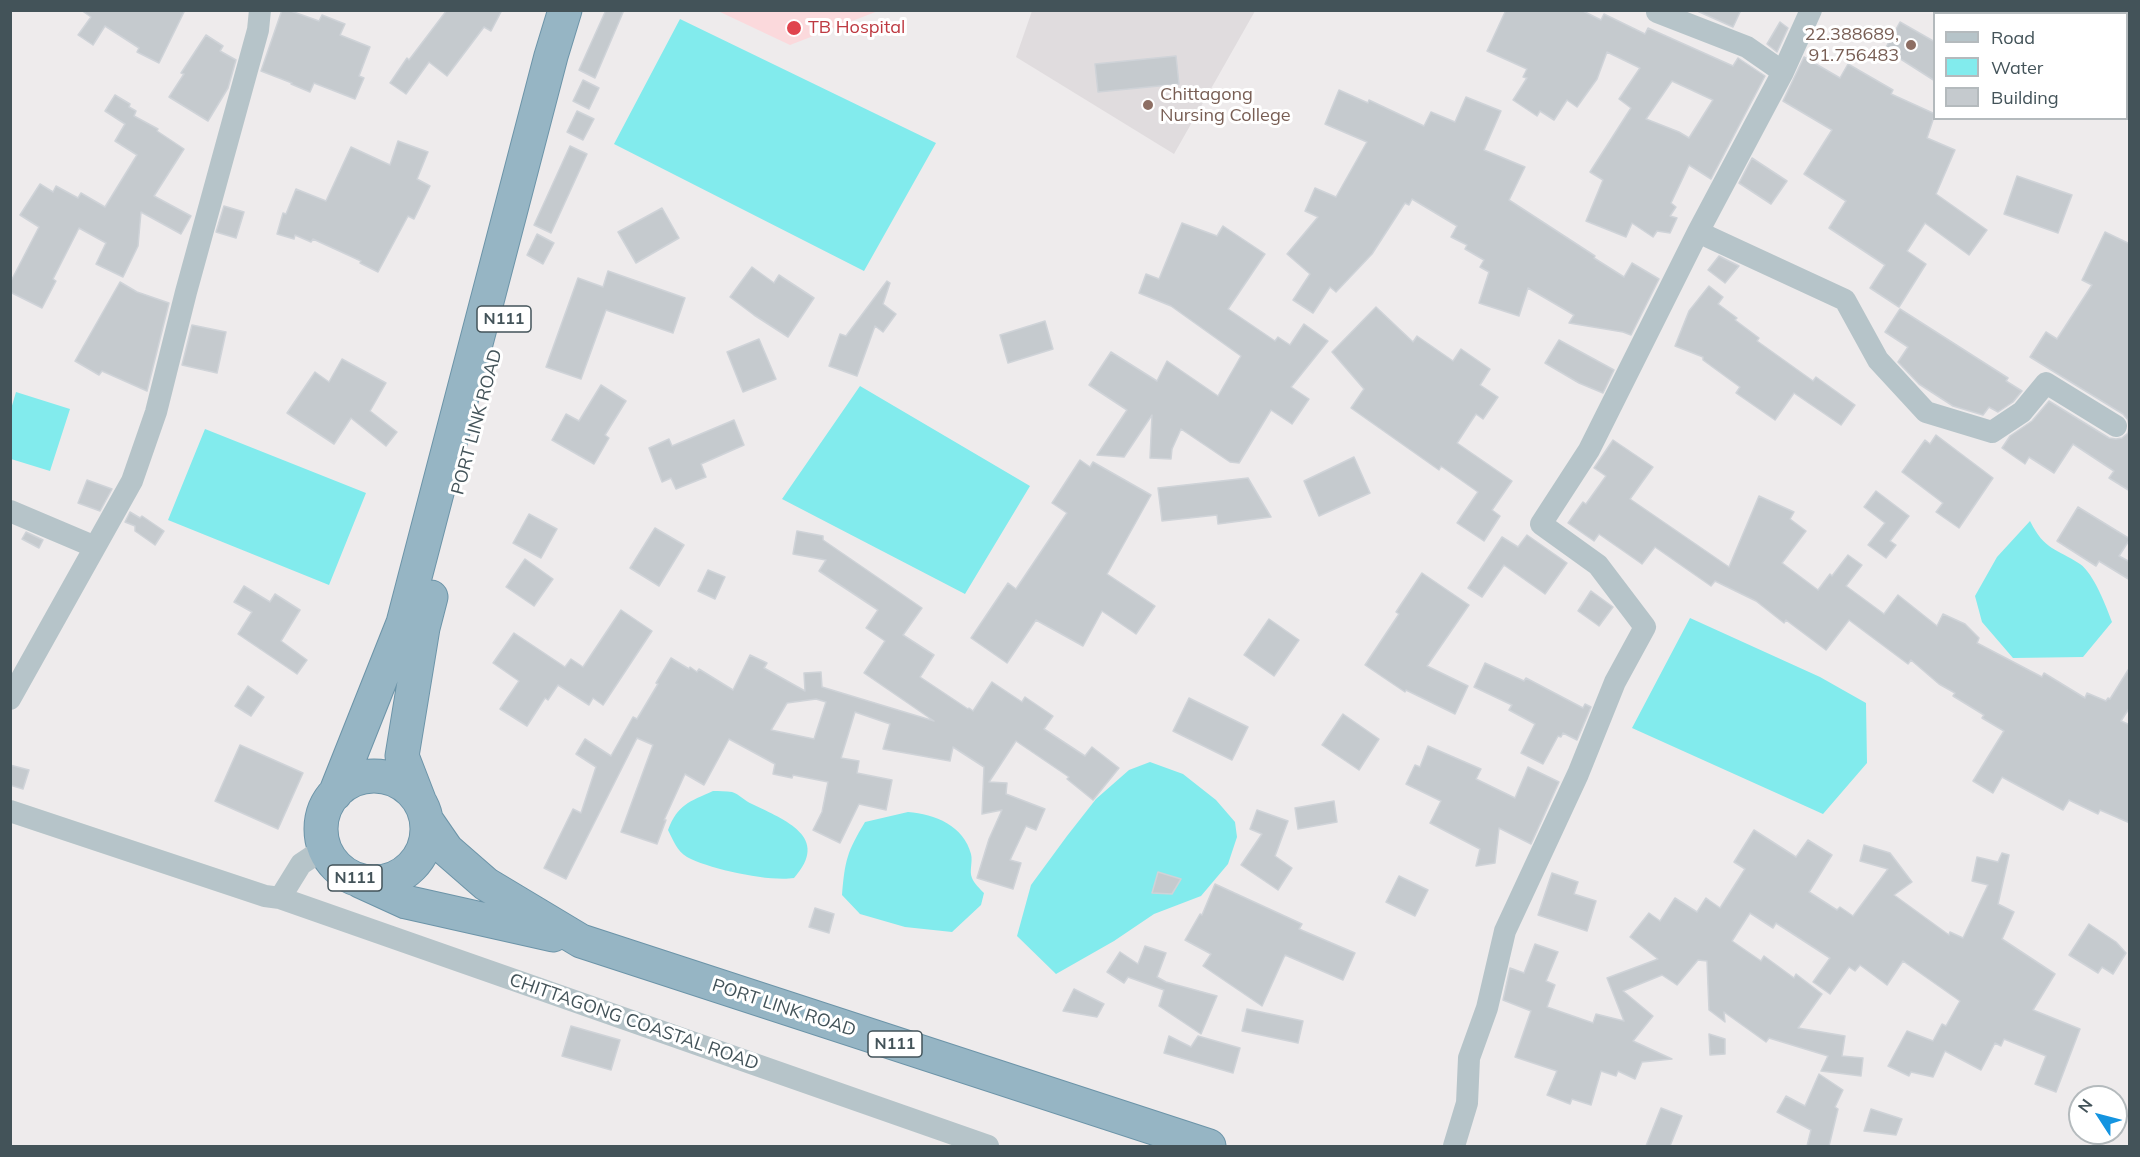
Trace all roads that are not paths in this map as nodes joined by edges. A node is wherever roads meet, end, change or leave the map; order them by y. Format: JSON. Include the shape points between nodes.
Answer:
{"nodes":[{"id":1,"x":260,"y":10,"type":"edge"},
{"id":2,"x":565,"y":10,"type":"edge"},
{"id":3,"x":587,"y":10,"type":"edge"},
{"id":4,"x":1811,"y":10,"type":"edge"},
{"id":5,"x":1657,"y":12,"type":"edge"},
{"id":6,"x":1783,"y":72,"type":"junction"},
{"id":7,"x":1698,"y":232,"type":"junction"},
{"id":8,"x":2116,"y":426,"type":"dead end"},
{"id":9,"x":10,"y":511,"type":"edge"},
{"id":10,"x":95,"y":547,"type":"junction"},
{"id":11,"x":10,"y":699,"type":"edge"},
{"id":12,"x":335,"y":794,"type":"junction"},
{"id":13,"x":423,"y":810,"type":"junction"},
{"id":14,"x":10,"y":811,"type":"edge"},
{"id":15,"x":325,"y":848,"type":"junction"},
{"id":16,"x":350,"y":876,"type":"junction"},
{"id":17,"x":280,"y":898,"type":"junction"},
{"id":18,"x":581,"y":941,"type":"junction"},
{"id":19,"x":988,"y":1146,"type":"edge"},
{"id":20,"x":1209,"y":1146,"type":"edge"},
{"id":21,"x":1454,"y":1146,"type":"edge"}],
"edges":[{"from":1,"to":10,"type":"street","via":[[258,30],[156,412],[132,482]]},
{"from":2,"to":12,"type":"highway","name":"PORT LINK ROAD","number":"N111","via":[[403,623]]},
{"from":3,"to":13,"type":"highway","name":"PORT LINK ROAD","number":"N111","via":[[423,628],[402,756]]},
{"from":4,"to":6,"type":"street"},
{"from":5,"to":6,"type":"street","via":[[1747,47]]},
{"from":6,"to":7,"type":"street"},
{"from":7,"to":8,"type":"street","via":[[1845,300],[1878,360],[1926,412],[1992,432],[2022,412],[2046,383]]},
{"from":7,"to":21,"type":"street","via":[[1589,450],[1541,525],[1598,565],[1645,627],[1615,682],[1578,774],[1505,931],[1487,1008],[1469,1058],[1467,1103]]},
{"from":9,"to":10,"type":"street"},
{"from":10,"to":11,"type":"street"},
{"from":12,"to":13,"type":"highway","via":[[347,783],[378,776],[394,779],[408,788]]},
{"from":12,"to":15,"type":"highway","number":"N111","via":[[322,819]]},
{"from":13,"to":16,"type":"highway","number":"N111","via":[[427,838],[412,867],[382,881]]},
{"from":13,"to":18,"type":"highway","name":"PORT LINK ROAD","via":[[447,850],[486,884]]},
{"from":14,"to":17,"type":"street","name":"CHITTAGONG COASTAL ROAD"},
{"from":15,"to":16,"type":"highway","number":"N111","via":[[335,864]]},
{"from":15,"to":17,"type":"street","via":[[301,864]]},
{"from":16,"to":18,"type":"highway","number":"N111","via":[[406,902]]},
{"from":17,"to":19,"type":"street","name":"CHITTAGONG COASTAL ROAD"},
{"from":18,"to":20,"type":"highway","name":"PORT LINK ROAD","number":"N111"}]}
